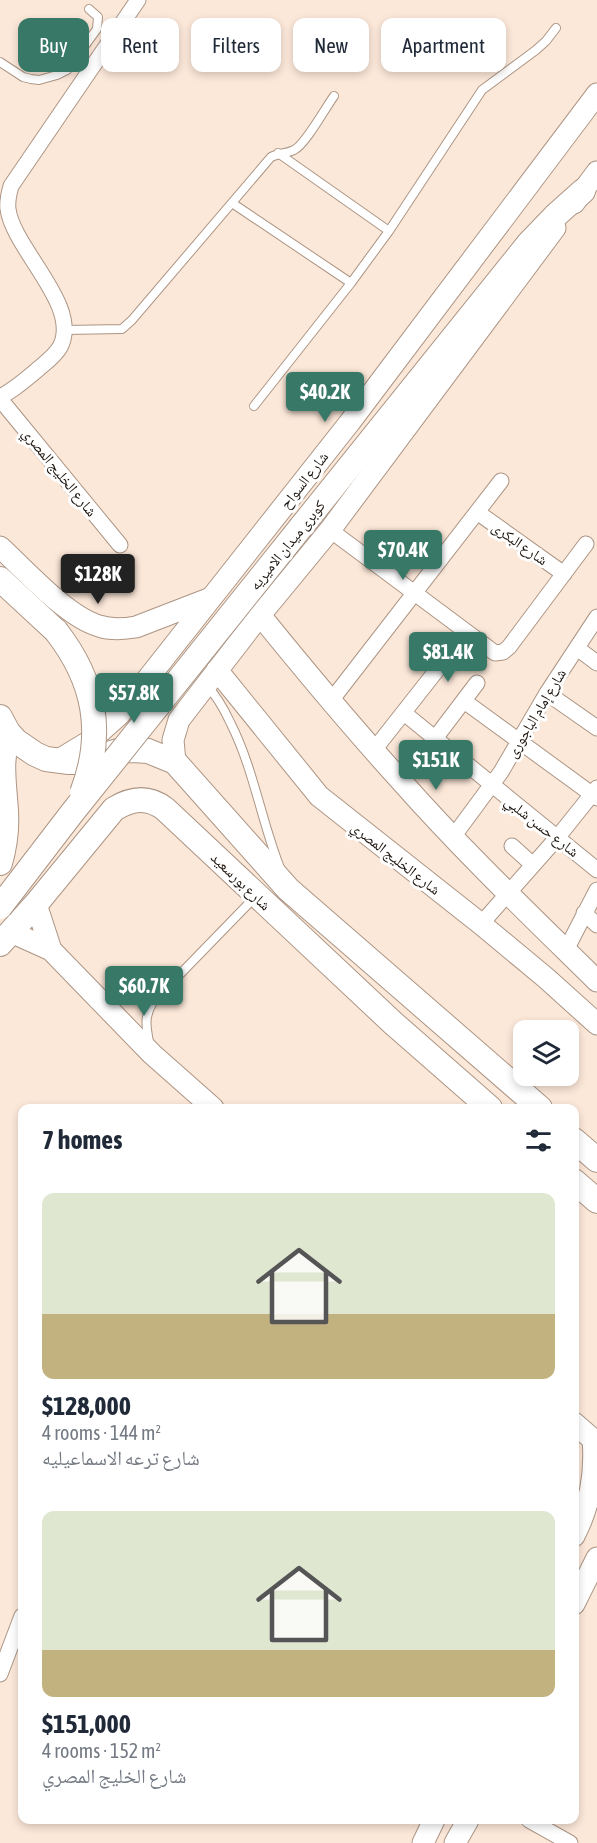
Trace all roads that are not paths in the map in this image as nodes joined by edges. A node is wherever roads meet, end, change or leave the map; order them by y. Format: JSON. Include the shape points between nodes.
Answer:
{"nodes":[{"id":1,"x":138,"y":0,"type":"edge"},
{"id":2,"x":89,"y":9,"type":"dead end"},
{"id":3,"x":556,"y":28,"type":"dead end"},
{"id":4,"x":0,"y":62,"type":"edge"},
{"id":5,"x":597,"y":94,"type":"edge"},
{"id":6,"x":334,"y":96,"type":"dead end"},
{"id":7,"x":278,"y":153,"type":"junction"},
{"id":8,"x":597,"y":172,"type":"edge"},
{"id":9,"x":583,"y":191,"type":"junction"},
{"id":10,"x":232,"y":203,"type":"junction"},
{"id":11,"x":389,"y":231,"type":"junction"},
{"id":12,"x":351,"y":283,"type":"junction"},
{"id":13,"x":65,"y":330,"type":"junction"},
{"id":14,"x":0,"y":398,"type":"edge"},
{"id":15,"x":254,"y":406,"type":"dead end"},
{"id":16,"x":501,"y":481,"type":"dead end"},
{"id":17,"x":477,"y":512,"type":"junction"},
{"id":18,"x":330,"y":530,"type":"junction"},
{"id":19,"x":586,"y":544,"type":"dead end"},
{"id":20,"x":120,"y":545,"type":"dead end"},
{"id":21,"x":0,"y":547,"type":"edge"},
{"id":22,"x":564,"y":574,"type":"junction"},
{"id":23,"x":0,"y":579,"type":"edge"},
{"id":24,"x":414,"y":594,"type":"junction"},
{"id":25,"x":212,"y":597,"type":"junction"},
{"id":26,"x":260,"y":615,"type":"junction"},
{"id":27,"x":597,"y":617,"type":"edge"},
{"id":28,"x":466,"y":633,"type":"junction"},
{"id":29,"x":577,"y":648,"type":"junction"},
{"id":30,"x":597,"y":663,"type":"edge"},
{"id":31,"x":211,"y":677,"type":"junction"},
{"id":32,"x":146,"y":681,"type":"junction"},
{"id":33,"x":477,"y":683,"type":"dead end"},
{"id":34,"x":547,"y":693,"type":"junction"},
{"id":35,"x":464,"y":701,"type":"junction"},
{"id":36,"x":330,"y":702,"type":"junction"},
{"id":37,"x":404,"y":713,"type":"junction"},
{"id":38,"x":179,"y":720,"type":"junction"},
{"id":39,"x":4,"y":724,"type":"edge"},
{"id":40,"x":597,"y":728,"type":"edge"},
{"id":41,"x":435,"y":738,"type":"junction"},
{"id":42,"x":518,"y":740,"type":"junction"},
{"id":43,"x":374,"y":750,"type":"junction"},
{"id":44,"x":57,"y":761,"type":"junction"},
{"id":45,"x":176,"y":762,"type":"junction"},
{"id":46,"x":402,"y":782,"type":"junction"},
{"id":47,"x":491,"y":786,"type":"junction"},
{"id":48,"x":595,"y":793,"type":"edge"},
{"id":49,"x":72,"y":813,"type":"junction"},
{"id":50,"x":453,"y":837,"type":"junction"},
{"id":51,"x":557,"y":838,"type":"junction"},
{"id":52,"x":512,"y":846,"type":"dead end"},
{"id":53,"x":0,"y":863,"type":"edge"},
{"id":54,"x":533,"y":865,"type":"junction"},
{"id":55,"x":597,"y":870,"type":"edge"},
{"id":56,"x":288,"y":889,"type":"junction"},
{"id":57,"x":597,"y":890,"type":"edge"},
{"id":58,"x":508,"y":894,"type":"junction"},
{"id":59,"x":256,"y":896,"type":"junction"},
{"id":60,"x":36,"y":904,"type":"junction"},
{"id":61,"x":0,"y":907,"type":"edge"},
{"id":62,"x":584,"y":913,"type":"junction"},
{"id":63,"x":481,"y":924,"type":"junction"},
{"id":64,"x":597,"y":926,"type":"edge"},
{"id":65,"x":6,"y":938,"type":"edge"},
{"id":66,"x":51,"y":950,"type":"junction"},
{"id":67,"x":566,"y":950,"type":"junction"},
{"id":68,"x":597,"y":981,"type":"edge"},
{"id":69,"x":410,"y":995,"type":"junction"},
{"id":70,"x":393,"y":1023,"type":"junction"},
{"id":71,"x":444,"y":1024,"type":"junction"},
{"id":72,"x":597,"y":1024,"type":"edge"},
{"id":73,"x":425,"y":1053,"type":"junction"},
{"id":74,"x":152,"y":1054,"type":"junction"},
{"id":75,"x":208,"y":1104,"type":"edge"},
{"id":76,"x":485,"y":1104,"type":"edge"},
{"id":77,"x":535,"y":1104,"type":"edge"},
{"id":78,"x":579,"y":1144,"type":"edge"},
{"id":79,"x":597,"y":1160,"type":"edge"},
{"id":80,"x":579,"y":1185,"type":"edge"},
{"id":81,"x":597,"y":1201,"type":"edge"},
{"id":82,"x":579,"y":1427,"type":"edge"},
{"id":83,"x":595,"y":1441,"type":"edge"},
{"id":84,"x":579,"y":1526,"type":"edge"},
{"id":85,"x":597,"y":1558,"type":"edge"},
{"id":86,"x":579,"y":1594,"type":"edge"},
{"id":87,"x":18,"y":1627,"type":"edge"},
{"id":88,"x":0,"y":1674,"type":"edge"},
{"id":89,"x":432,"y":1824,"type":"edge"},
{"id":90,"x":466,"y":1824,"type":"edge"},
{"id":91,"x":535,"y":1824,"type":"edge"},
{"id":92,"x":423,"y":1843,"type":"edge"},
{"id":93,"x":455,"y":1843,"type":"edge"},
{"id":94,"x":570,"y":1843,"type":"edge"}],
"edges":[{"from":1,"to":13,"type":"street","via":[[16,176],[8,197],[11,219],[61,310]]},
{"from":2,"to":4,"type":"lane","via":[[98,17],[97,29],[67,69],[57,75],[31,79]]},
{"from":3,"to":11,"type":"lane","via":[[541,46],[482,90]]},
{"from":5,"to":25,"type":"main road","name":"شارع السواح","via":[[350,422]]},
{"from":6,"to":7,"type":"lane","via":[[302,143],[295,150]]},
{"from":7,"to":10,"type":"lane"},
{"from":7,"to":11,"type":"lane"},
{"from":8,"to":9,"type":"main road"},
{"from":9,"to":18,"type":"main road"},
{"from":9,"to":49,"type":"main road","name":"كوبرى ميدان الاميريه","bridge":true,"via":[[530,243]]},
{"from":10,"to":12,"type":"lane"},
{"from":10,"to":13,"type":"lane","via":[[122,329]]},
{"from":11,"to":12,"type":"lane"},
{"from":12,"to":15,"type":"lane"},
{"from":13,"to":14,"type":"street","via":[[51,357]]},
{"from":14,"to":20,"type":"street","name":"شارع الخليج المصري"},
{"from":16,"to":17,"type":"street"},
{"from":17,"to":22,"type":"street","name":"شارع البكرى"},
{"from":17,"to":24,"type":"street"},
{"from":18,"to":24,"type":"street"},
{"from":18,"to":26,"type":"main road"},
{"from":19,"to":22,"type":"street"},
{"from":21,"to":25,"type":"main road","via":[[64,606],[98,626],[136,627]]},
{"from":22,"to":28,"type":"street","via":[[503,652],[495,654]]},
{"from":23,"to":49,"type":"main road","bridge":true,"via":[[56,631],[78,663],[91,700],[93,759]]},
{"from":24,"to":28,"type":"street"},
{"from":24,"to":36,"type":"street"},
{"from":25,"to":32,"type":"main road","name":"شارع السواح"},
{"from":26,"to":31,"type":"main road"},
{"from":26,"to":36,"type":"main road"},
{"from":27,"to":29,"type":"street","name":"شارع إمام الباجورى"},
{"from":28,"to":37,"type":"street"},
{"from":29,"to":30,"type":"street"},
{"from":29,"to":34,"type":"street","name":"شارع إمام الباجورى"},
{"from":31,"to":38,"type":"main road"},
{"from":31,"to":56,"type":"lane","name":"شارع بورسعيد","via":[[212,691],[249,764],[269,839]]},
{"from":31,"to":63,"type":"main road","name":"شارع الخليج المصري","via":[[319,796]]},
{"from":32,"to":38,"type":"main road","via":[[142,695],[147,709],[158,719]]},
{"from":32,"to":44,"type":"main road","name":"شارع السواح","via":[[105,729]]},
{"from":33,"to":35,"type":"street"},
{"from":34,"to":40,"type":"street"},
{"from":34,"to":42,"type":"street","name":"شارع إمام الباجورى"},
{"from":35,"to":41,"type":"street"},
{"from":35,"to":42,"type":"street"},
{"from":36,"to":43,"type":"main road"},
{"from":37,"to":41,"type":"street","name":"شارع حسن شلبي"},
{"from":37,"to":43,"type":"street"},
{"from":38,"to":45,"type":"main road","via":[[173,740]]},
{"from":39,"to":44,"type":"main road","name":"شارع بورسعيد","via":[[25,748]]},
{"from":39,"to":53,"type":"main road","via":[[1,759],[6,814]]},
{"from":41,"to":46,"type":"street"},
{"from":41,"to":47,"type":"street","name":"شارع حسن شلبي"},
{"from":42,"to":47,"type":"street","name":"شارع إمام الباجورى"},
{"from":42,"to":48,"type":"street"},
{"from":43,"to":46,"type":"main road"},
{"from":44,"to":45,"type":"main road","name":"شارع بورسعيد","via":[[81,762],[133,750],[155,753]]},
{"from":45,"to":56,"type":"main road","name":"شارع بورسعيد"},
{"from":46,"to":50,"type":"main road"},
{"from":47,"to":50,"type":"street","name":"شارع إمام الباجورى"},
{"from":47,"to":51,"type":"street","name":"شارع حسن شلبي"},
{"from":48,"to":51,"type":"street"},
{"from":49,"to":61,"type":"main road","name":"كوبرى ميدان الاميريه","bridge":true},
{"from":50,"to":58,"type":"main road"},
{"from":51,"to":54,"type":"street"},
{"from":51,"to":55,"type":"street","name":"شارع حسن شلبي"},
{"from":52,"to":54,"type":"street"},
{"from":54,"to":58,"type":"street"},
{"from":56,"to":69,"type":"main road","name":"شارع بورسعيد"},
{"from":57,"to":62,"type":"street"},
{"from":58,"to":63,"type":"street"},
{"from":58,"to":67,"type":"main road"},
{"from":59,"to":60,"type":"main road","name":"شارع بورسعيد","via":[[158,803],[140,799],[122,804],[107,815]]},
{"from":59,"to":70,"type":"main road","name":"شارع بورسعيد"},
{"from":59,"to":74,"type":"lane","via":[[147,1011],[145,1022]]},
{"from":60,"to":65,"type":"main road","name":"شارع بورسعيد"},
{"from":60,"to":66,"type":"main road"},
{"from":62,"to":64,"type":"street"},
{"from":62,"to":67,"type":"street"},
{"from":63,"to":72,"type":"main road","name":"شارع الخليج المصري"},
{"from":65,"to":66,"type":"main road"},
{"from":66,"to":74,"type":"main road"},
{"from":67,"to":68,"type":"main road"},
{"from":69,"to":70,"type":"main road","via":[[407,1008]]},
{"from":69,"to":71,"type":"main road","name":"شارع بورسعيد"},
{"from":70,"to":73,"type":"main road","name":"شارع بورسعيد"},
{"from":71,"to":73,"type":"main road","via":[[430,1035]]},
{"from":71,"to":77,"type":"main road","name":"شارع بورسعيد"},
{"from":73,"to":76,"type":"main road","name":"شارع بورسعيد"},
{"from":74,"to":75,"type":"main road"},
{"from":78,"to":79,"type":"main road"},
{"from":80,"to":81,"type":"main road"},
{"from":82,"to":83,"type":"main road"},
{"from":83,"to":84,"type":"main road","via":[[592,1485]]},
{"from":85,"to":86,"type":"main road"},
{"from":87,"to":88,"type":"street"},
{"from":89,"to":92,"type":"main road"},
{"from":90,"to":93,"type":"main road"},
{"from":91,"to":94,"type":"street"}]}
